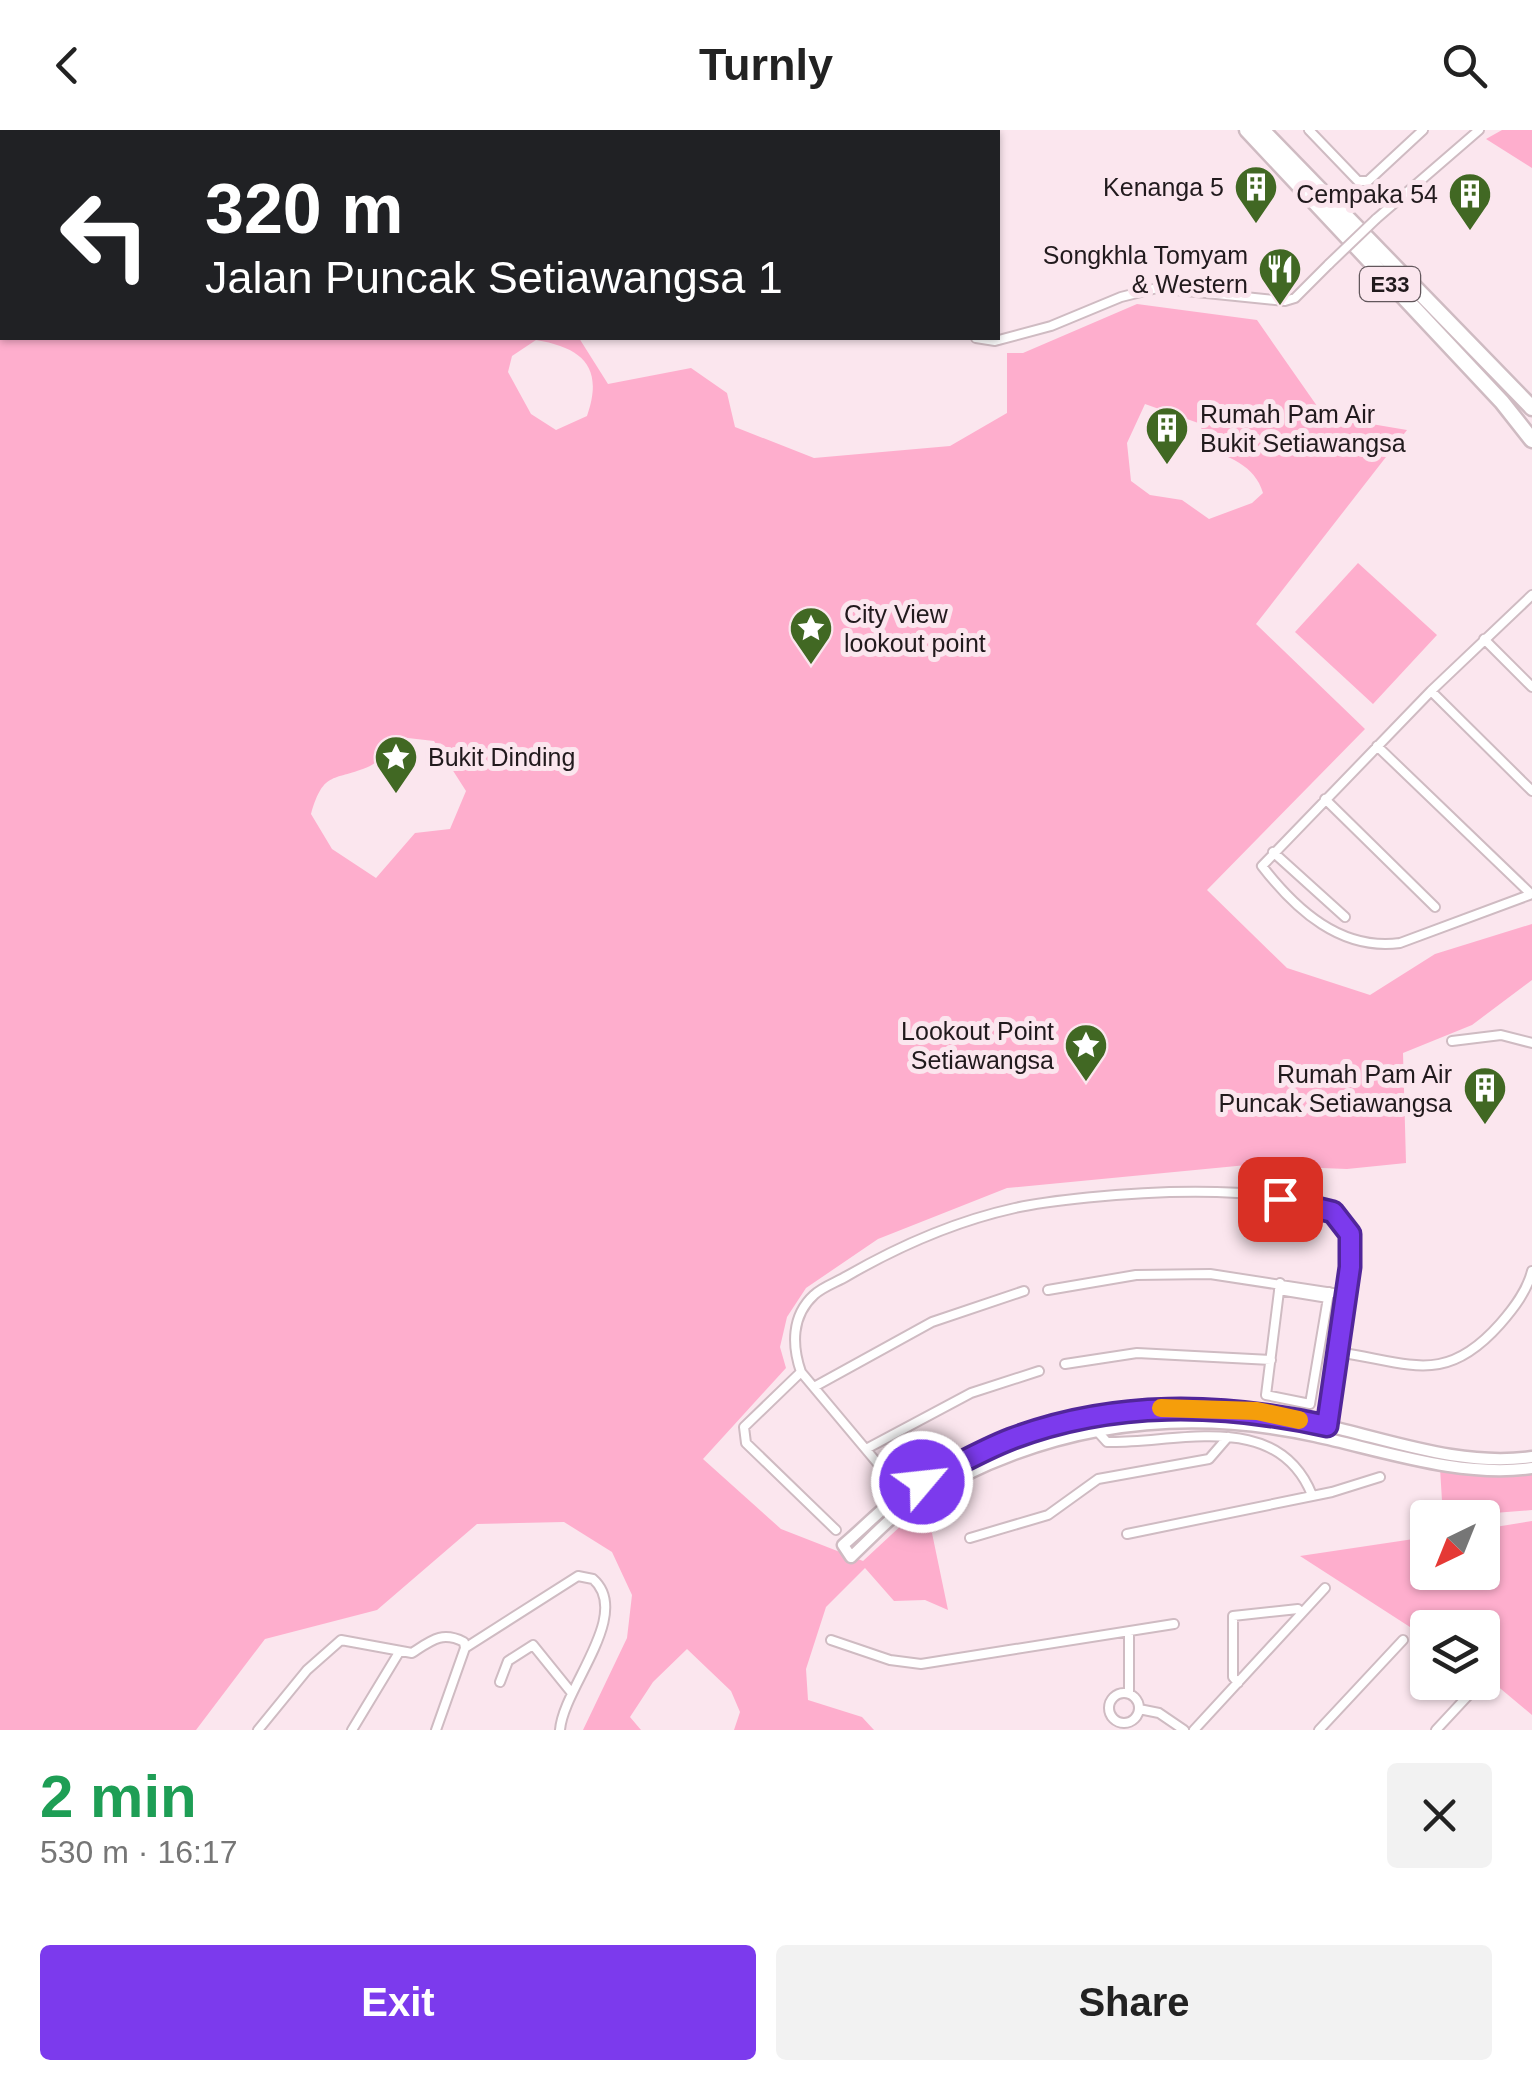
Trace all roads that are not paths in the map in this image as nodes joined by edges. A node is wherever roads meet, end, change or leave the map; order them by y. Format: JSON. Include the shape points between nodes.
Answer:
{"nodes":[{"id":1,"x":1247,"y":130,"type":"edge"},
{"id":2,"x":1262,"y":130,"type":"edge"},
{"id":3,"x":1309,"y":130,"type":"edge"},
{"id":4,"x":1424,"y":130,"type":"edge"},
{"id":5,"x":1479,"y":130,"type":"edge"},
{"id":6,"x":1000,"y":340,"type":"edge"},
{"id":7,"x":1532,"y":408,"type":"edge"},
{"id":8,"x":1532,"y":440,"type":"edge"},
{"id":9,"x":1532,"y":595,"type":"edge"},
{"id":10,"x":1484,"y":639,"type":"junction"},
{"id":11,"x":1532,"y":687,"type":"edge"},
{"id":12,"x":1431,"y":691,"type":"junction"},
{"id":13,"x":1377,"y":746,"type":"junction"},
{"id":14,"x":1532,"y":790,"type":"edge"},
{"id":15,"x":1325,"y":799,"type":"junction"},
{"id":16,"x":1273,"y":852,"type":"junction"},
{"id":17,"x":1531,"y":894,"type":"edge"},
{"id":18,"x":1435,"y":906,"type":"dead end"},
{"id":19,"x":1345,"y":917,"type":"dead end"},
{"id":20,"x":1452,"y":1041,"type":"dead end"},
{"id":21,"x":1532,"y":1043,"type":"edge"},
{"id":22,"x":1532,"y":1271,"type":"edge"},
{"id":23,"x":1280,"y":1286,"type":"junction"},
{"id":24,"x":1048,"y":1290,"type":"dead end"},
{"id":25,"x":1024,"y":1291,"type":"dead end"},
{"id":26,"x":1329,"y":1295,"type":"junction"},
{"id":27,"x":1346,"y":1295,"type":"junction"},
{"id":28,"x":1338,"y":1352,"type":"junction"},
{"id":29,"x":1270,"y":1360,"type":"junction"},
{"id":30,"x":1064,"y":1364,"type":"dead end"},
{"id":31,"x":1040,"y":1371,"type":"dead end"},
{"id":32,"x":802,"y":1372,"type":"junction"},
{"id":33,"x":814,"y":1387,"type":"junction"},
{"id":34,"x":1096,"y":1429,"type":"junction"},
{"id":35,"x":1326,"y":1432,"type":"junction"},
{"id":36,"x":1228,"y":1437,"type":"junction"},
{"id":37,"x":866,"y":1448,"type":"junction"},
{"id":38,"x":1532,"y":1456,"type":"edge"},
{"id":39,"x":1532,"y":1468,"type":"edge"},
{"id":40,"x":1380,"y":1478,"type":"dead end"},
{"id":41,"x":1312,"y":1495,"type":"junction"},
{"id":42,"x":906,"y":1497,"type":"junction"},
{"id":43,"x":836,"y":1530,"type":"dead end"},
{"id":44,"x":1127,"y":1534,"type":"dead end"},
{"id":45,"x":970,"y":1538,"type":"dead end"},
{"id":46,"x":1326,"y":1588,"type":"dead end"},
{"id":47,"x":1302,"y":1613,"type":"junction"},
{"id":48,"x":1174,"y":1624,"type":"dead end"},
{"id":49,"x":1129,"y":1632,"type":"junction"},
{"id":50,"x":830,"y":1640,"type":"dead end"},
{"id":51,"x":1403,"y":1640,"type":"dead end"},
{"id":52,"x":465,"y":1648,"type":"junction"},
{"id":53,"x":398,"y":1654,"type":"junction"},
{"id":54,"x":500,"y":1682,"type":"dead end"},
{"id":55,"x":1238,"y":1683,"type":"junction"},
{"id":56,"x":571,"y":1692,"type":"junction"},
{"id":57,"x":1129,"y":1694,"type":"junction"},
{"id":58,"x":1464,"y":1700,"type":"edge"},
{"id":59,"x":1139,"y":1709,"type":"junction"},
{"id":60,"x":258,"y":1730,"type":"edge"},
{"id":61,"x":352,"y":1730,"type":"edge"},
{"id":62,"x":436,"y":1730,"type":"edge"},
{"id":63,"x":560,"y":1730,"type":"edge"},
{"id":64,"x":1184,"y":1730,"type":"edge"},
{"id":65,"x":1194,"y":1730,"type":"edge"},
{"id":66,"x":1318,"y":1730,"type":"edge"},
{"id":67,"x":1436,"y":1730,"type":"edge"}],
"edges":[{"from":1,"to":8,"type":"highway","number":"E33"},
{"from":2,"to":7,"type":"highway","number":"E33"},
{"from":3,"to":4,"type":"street","via":[[1358,182],[1368,181]]},
{"from":5,"to":6,"type":"street","bridge":true,"via":[[1295,298],[1157,288]]},
{"from":9,"to":10,"type":"street"},
{"from":10,"to":11,"type":"street"},
{"from":10,"to":12,"type":"street"},
{"from":12,"to":13,"type":"street"},
{"from":12,"to":14,"type":"street"},
{"from":13,"to":15,"type":"street"},
{"from":13,"to":17,"type":"street"},
{"from":15,"to":16,"type":"street"},
{"from":15,"to":18,"type":"street"},
{"from":16,"to":17,"type":"street","via":[[1262,868],[1335,935],[1378,946]]},
{"from":16,"to":19,"type":"street"},
{"from":20,"to":21,"type":"street","via":[[1500,1034]]},
{"from":22,"to":28,"type":"street","via":[[1512,1311],[1461,1360],[1434,1366]]},
{"from":23,"to":24,"type":"street","via":[[1210,1274],[1136,1275]]},
{"from":23,"to":26,"type":"street"},
{"from":23,"to":29,"type":"street"},
{"from":25,"to":33,"type":"street","via":[[932,1322]]},
{"from":26,"to":27,"type":"street"},
{"from":26,"to":29,"type":"street","via":[[1310,1404],[1266,1395]]},
{"from":27,"to":28,"type":"street"},
{"from":27,"to":32,"type":"street","via":[[1350,1234],[1333,1212],[1312,1204],[1248,1193],[1062,1200],[953,1226],[892,1250],[814,1295],[792,1346]]},
{"from":28,"to":35,"type":"street"},
{"from":29,"to":30,"type":"street","via":[[1137,1353]]},
{"from":31,"to":37,"type":"street","via":[[971,1393]]},
{"from":32,"to":33,"type":"street"},
{"from":32,"to":43,"type":"street","via":[[744,1428],[746,1443]]},
{"from":33,"to":37,"type":"street"},
{"from":34,"to":35,"type":"street","via":[[1202,1420]]},
{"from":34,"to":36,"type":"street","via":[[1107,1442]]},
{"from":34,"to":42,"type":"street","via":[[1002,1456]]},
{"from":35,"to":38,"type":"street","via":[[1486,1458]]},
{"from":35,"to":39,"type":"street","via":[[1404,1458]]},
{"from":35,"to":42,"type":"street","via":[[1257,1411],[1131,1410],[1011,1439]]},
{"from":36,"to":41,"type":"street","via":[[1285,1457]]},
{"from":36,"to":45,"type":"street","via":[[1209,1460],[1108,1476],[1048,1514]]},
{"from":37,"to":42,"type":"street"},
{"from":40,"to":41,"type":"street"},
{"from":41,"to":44,"type":"street"},
{"from":42,"to":42,"type":"street","via":[[851,1556],[843,1546]]},
{"from":46,"to":47,"type":"street"},
{"from":47,"to":55,"type":"street"},
{"from":47,"to":55,"type":"street","via":[[1233,1616]]},
{"from":48,"to":49,"type":"street"},
{"from":49,"to":50,"type":"street","via":[[921,1664]]},
{"from":49,"to":57,"type":"street"},
{"from":51,"to":66,"type":"street"},
{"from":52,"to":53,"type":"street","via":[[443,1635]]},
{"from":52,"to":56,"type":"street","via":[[578,1576],[594,1579],[604,1594],[604,1620]]},
{"from":52,"to":62,"type":"street"},
{"from":53,"to":60,"type":"street","via":[[341,1640]]},
{"from":53,"to":61,"type":"street"},
{"from":54,"to":56,"type":"street","via":[[508,1661],[532,1645]]},
{"from":55,"to":65,"type":"street"},
{"from":56,"to":63,"type":"street"},
{"from":57,"to":59,"type":"street"},
{"from":57,"to":59,"type":"street","via":[[1112,1699],[1114,1718],[1127,1722]]},
{"from":58,"to":67,"type":"street"},
{"from":59,"to":64,"type":"street"}]}
